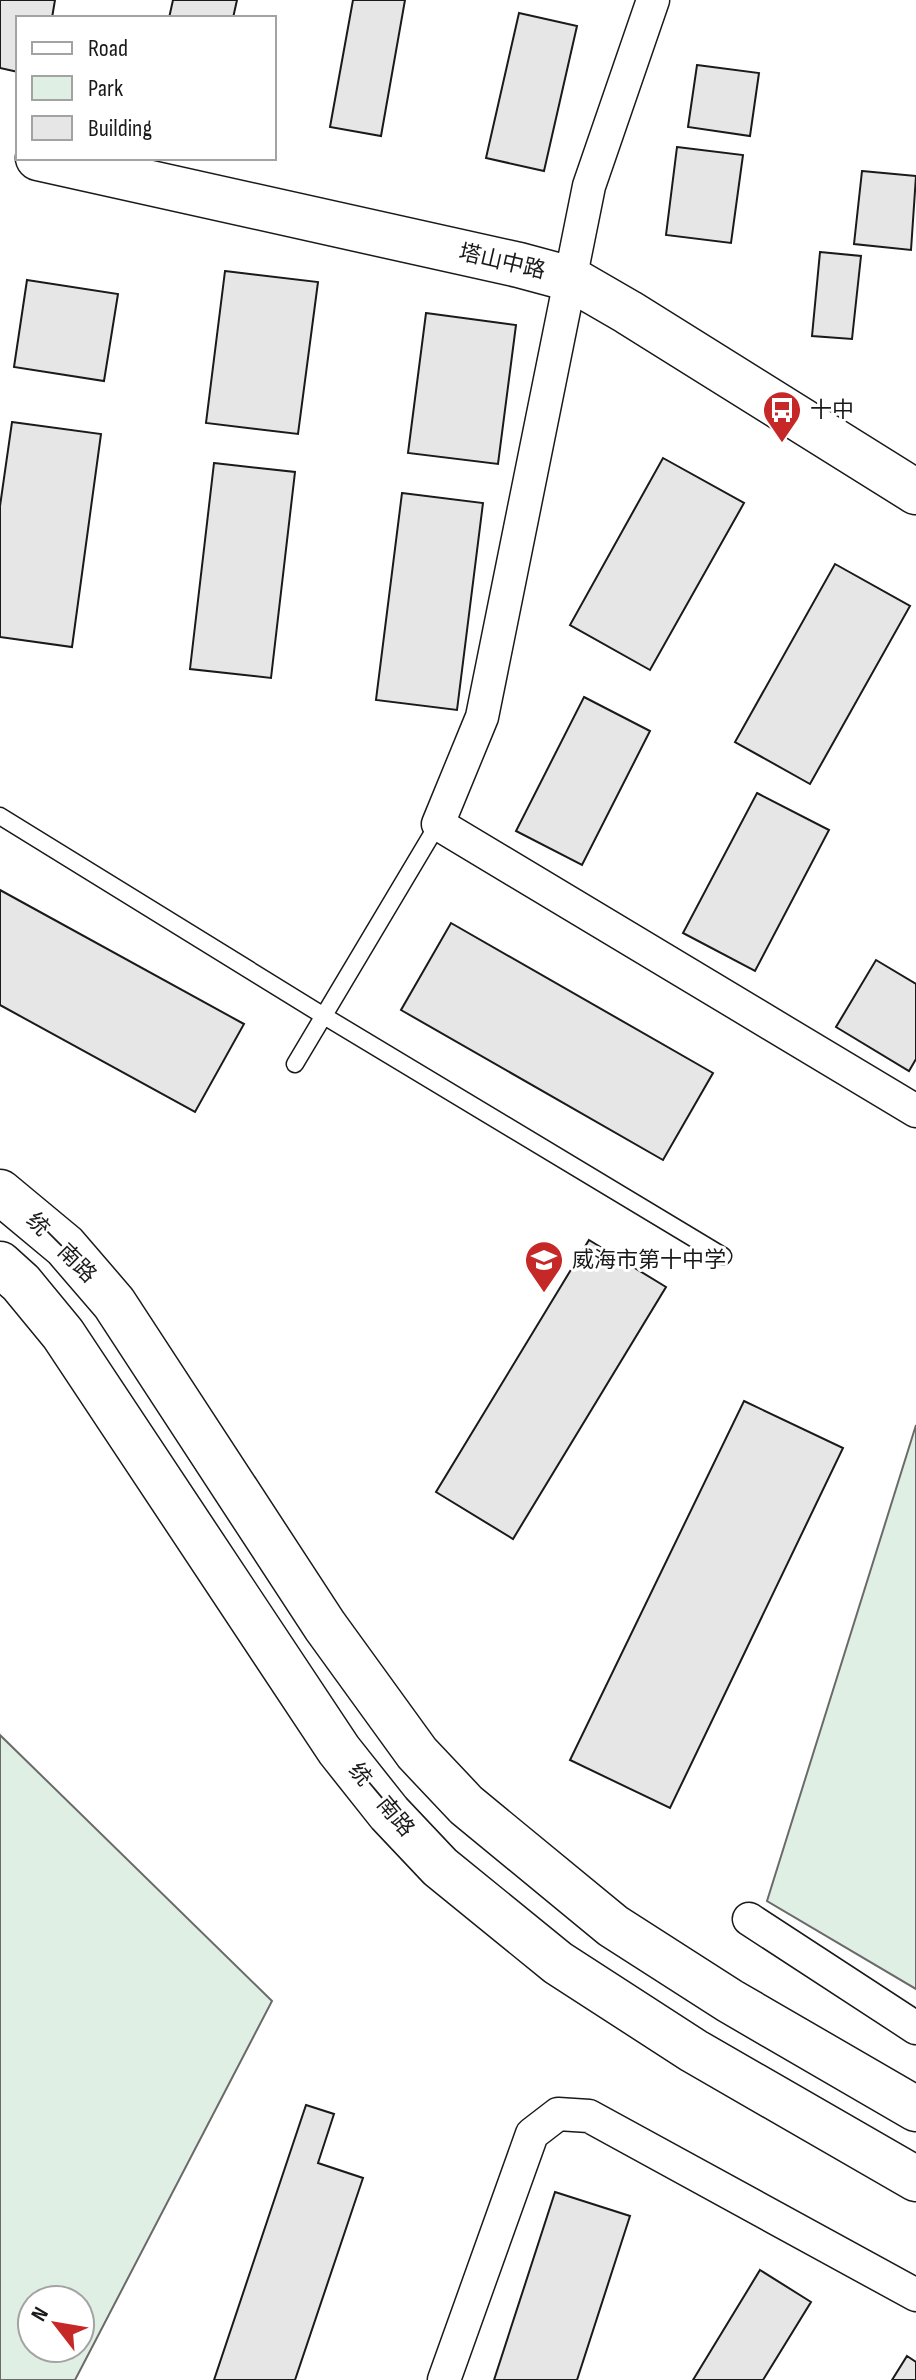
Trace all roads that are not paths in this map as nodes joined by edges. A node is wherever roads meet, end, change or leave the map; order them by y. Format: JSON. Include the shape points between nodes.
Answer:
{"nodes":[{"id":1,"x":653,"y":0,"type":"edge"},
{"id":2,"x":47,"y":160,"type":"edge"},
{"id":3,"x":571,"y":279,"type":"junction"},
{"id":4,"x":916,"y":492,"type":"edge"},
{"id":5,"x":0,"y":816,"type":"edge"},
{"id":6,"x":438,"y":824,"type":"junction"},
{"id":7,"x":324,"y":1016,"type":"junction"},
{"id":8,"x":295,"y":1064,"type":"dead end"},
{"id":9,"x":916,"y":1111,"type":"edge"},
{"id":10,"x":0,"y":1192,"type":"edge"},
{"id":11,"x":723,"y":1256,"type":"dead end"},
{"id":12,"x":0,"y":1264,"type":"edge"},
{"id":13,"x":749,"y":1919,"type":"dead end"},
{"id":14,"x":916,"y":2028,"type":"edge"},
{"id":15,"x":916,"y":2109,"type":"edge"},
{"id":16,"x":916,"y":2179,"type":"edge"},
{"id":17,"x":916,"y":2295,"type":"edge"},
{"id":18,"x":444,"y":2380,"type":"edge"}],
"edges":[{"from":1,"to":3,"type":"street","via":[[589,186]]},
{"from":2,"to":3,"type":"main road","name":"塔山中路"},
{"from":3,"to":4,"type":"main road","name":"塔山中路"},
{"from":3,"to":6,"type":"street","via":[[482,717]]},
{"from":5,"to":7,"type":"lane"},
{"from":6,"to":7,"type":"lane"},
{"from":6,"to":9,"type":"street"},
{"from":7,"to":8,"type":"lane"},
{"from":7,"to":11,"type":"lane"},
{"from":10,"to":15,"type":"main road","name":"统一南路","via":[[65,1246],[114,1303],[325,1626],[417,1753],[466,1805],[613,1926]]},
{"from":12,"to":16,"type":"main road","name":"统一南路","via":[[63,1334],[339,1750],[440,1867],[558,1963],[694,2051]]},
{"from":13,"to":14,"type":"street"},
{"from":17,"to":18,"type":"street","via":[[589,2116],[558,2114],[532,2134]]}]}
